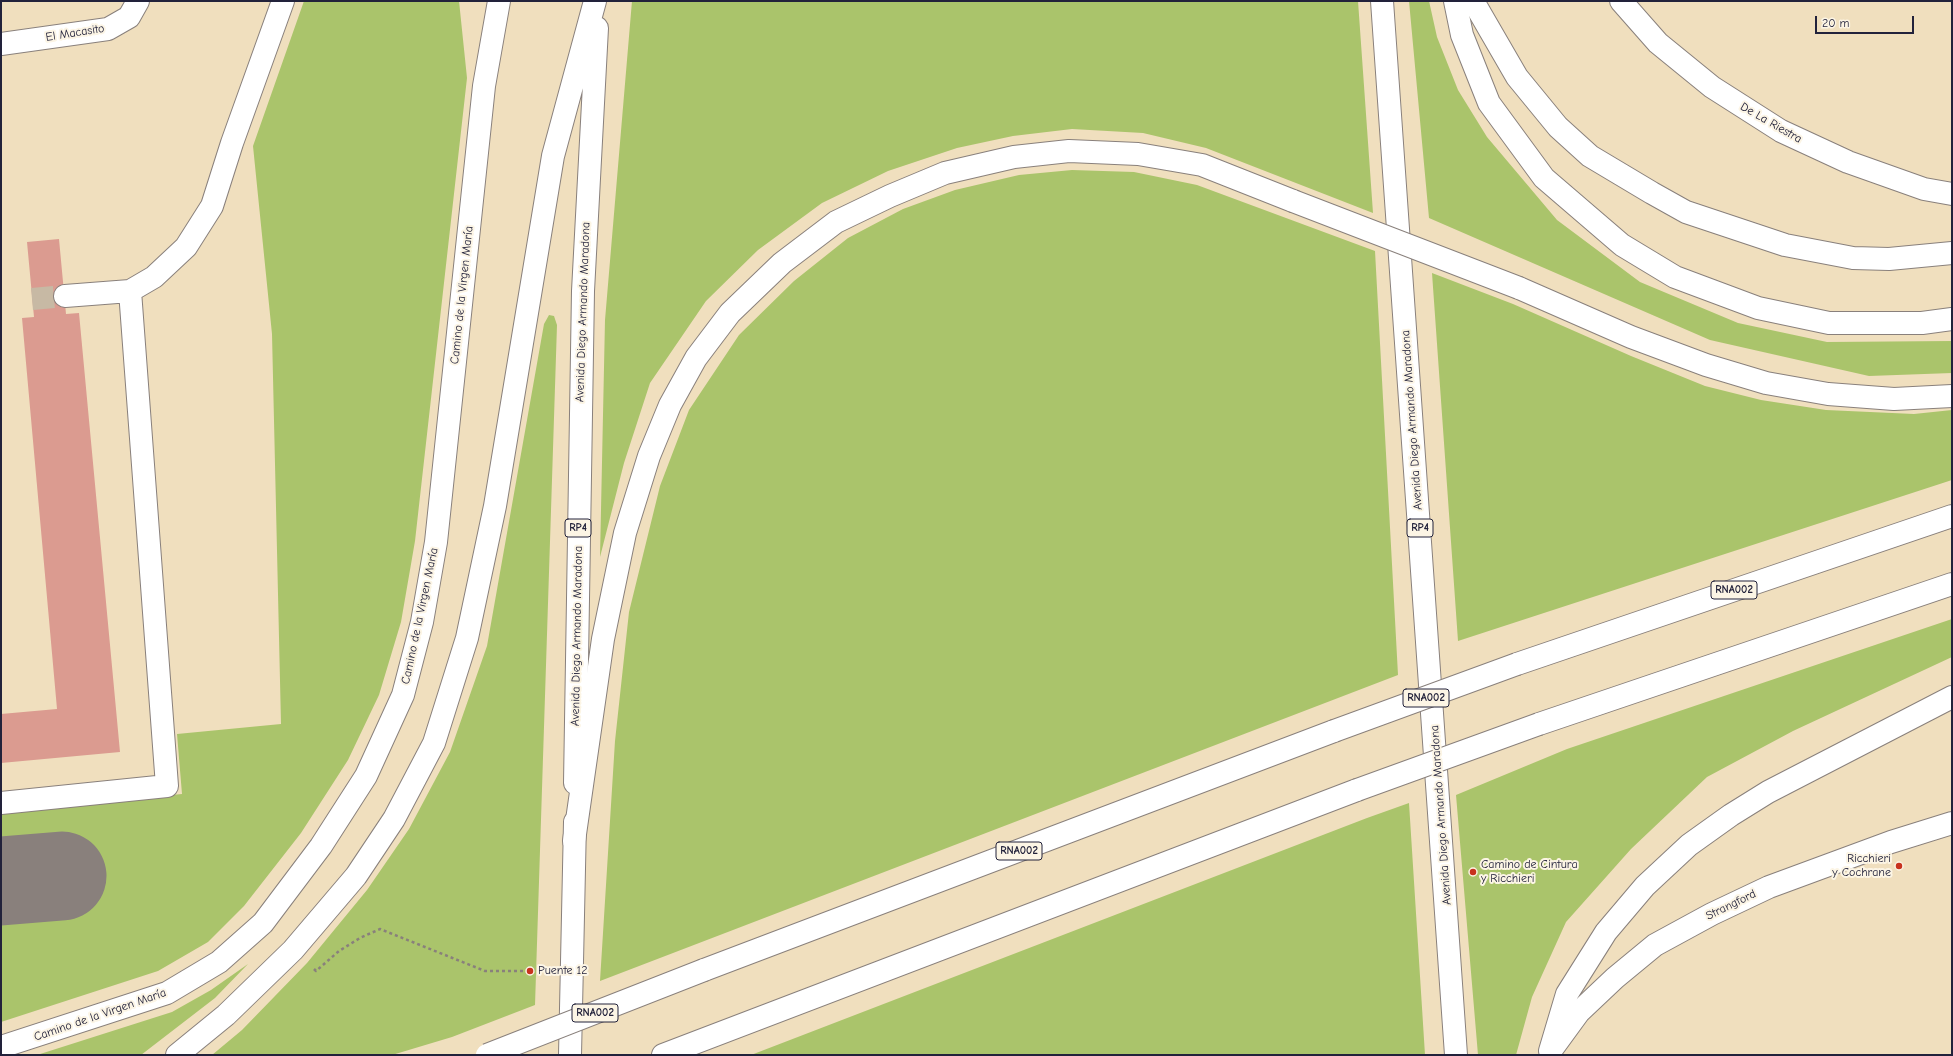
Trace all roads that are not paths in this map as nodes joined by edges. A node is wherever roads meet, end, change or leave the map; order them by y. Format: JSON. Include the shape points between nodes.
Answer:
{"nodes":[{"id":1,"x":138,"y":1,"type":"edge"},
{"id":2,"x":283,"y":1,"type":"edge"},
{"id":3,"x":499,"y":1,"type":"edge"},
{"id":4,"x":594,"y":1,"type":"edge"},
{"id":5,"x":598,"y":1,"type":"edge"},
{"id":6,"x":1382,"y":1,"type":"edge"},
{"id":7,"x":1455,"y":1,"type":"edge"},
{"id":8,"x":1473,"y":1,"type":"edge"},
{"id":9,"x":1621,"y":1,"type":"edge"},
{"id":10,"x":1,"y":44,"type":"edge"},
{"id":11,"x":1952,"y":194,"type":"edge"},
{"id":12,"x":1952,"y":253,"type":"edge"},
{"id":13,"x":130,"y":291,"type":"junction"},
{"id":14,"x":65,"y":296,"type":"tunnel mouth"},
{"id":15,"x":1952,"y":319,"type":"edge"},
{"id":16,"x":1952,"y":396,"type":"edge"},
{"id":17,"x":1952,"y":516,"type":"edge"},
{"id":18,"x":1952,"y":584,"type":"edge"},
{"id":19,"x":1952,"y":697,"type":"edge"},
{"id":20,"x":1,"y":803,"type":"edge"},
{"id":21,"x":1952,"y":823,"type":"edge"},
{"id":22,"x":574,"y":841,"type":"junction"},
{"id":23,"x":1,"y":1047,"type":"edge"},
{"id":24,"x":1550,"y":1054,"type":"edge"},
{"id":25,"x":177,"y":1055,"type":"edge"},
{"id":26,"x":487,"y":1055,"type":"edge"},
{"id":27,"x":570,"y":1055,"type":"edge"},
{"id":28,"x":663,"y":1055,"type":"edge"},
{"id":29,"x":1456,"y":1055,"type":"edge"}],
"edges":[{"from":1,"to":10,"type":"main road","name":"El Macasito","via":[[129,17],[108,29]]},
{"from":2,"to":13,"type":"main road","via":[[212,206],[186,247],[154,277]]},
{"from":3,"to":23,"type":"main road","name":"Camino de la Virgen María","via":[[484,86],[436,542],[422,622],[403,695],[366,776],[321,846],[263,923],[219,962],[167,993]]},
{"from":4,"to":25,"type":"main road","via":[[553,156],[495,506],[468,631],[434,743],[394,819],[356,876],[293,950],[226,1014]]},
{"from":5,"to":22,"type":"main road","name":"Avenida Diego Armando Maradona","number":"RP4","via":[[583,291]]},
{"from":6,"to":29,"type":"main road","name":"Avenida Diego Armando Maradona","number":"RP4"},
{"from":7,"to":15,"type":"main road","via":[[1462,34],[1489,103],[1544,178],[1622,245],[1675,277],[1758,308],[1829,323],[1922,323]]},
{"from":8,"to":12,"type":"main road","via":[[1517,77],[1558,127],[1590,156],[1686,212],[1785,245],[1853,258],[1889,259]]},
{"from":9,"to":11,"type":"main road","name":"De La Riestra","via":[[1664,48],[1712,87],[1781,131],[1848,162],[1924,189]]},
{"from":13,"to":14,"type":"main road"},
{"from":13,"to":20,"type":"main road","via":[[167,786]]},
{"from":16,"to":22,"type":"main road","bridge":true,"via":[[1894,399],[1828,394],[1766,383],[1706,365],[1631,337],[1519,288],[1202,165],[1138,154],[1069,151],[1014,157],[945,173],[836,222],[782,263],[730,313],[696,358],[670,405],[649,456],[625,533],[603,639]]},
{"from":17,"to":26,"type":"main road","number":"RNA002","bridge":true,"via":[[1517,664],[1334,731]]},
{"from":18,"to":28,"type":"main road","bridge":true,"via":[[1539,724],[1357,790]]},
{"from":19,"to":24,"type":"main road","via":[[1768,792],[1731,814],[1689,845],[1645,886],[1606,932],[1567,994]]},
{"from":21,"to":24,"type":"main road","name":"Strangford","via":[[1891,842],[1770,887],[1712,914],[1655,945],[1579,1012]]},
{"from":22,"to":27,"type":"main road","name":"Avenida Diego Armando Maradona","number":"RP4"}]}
